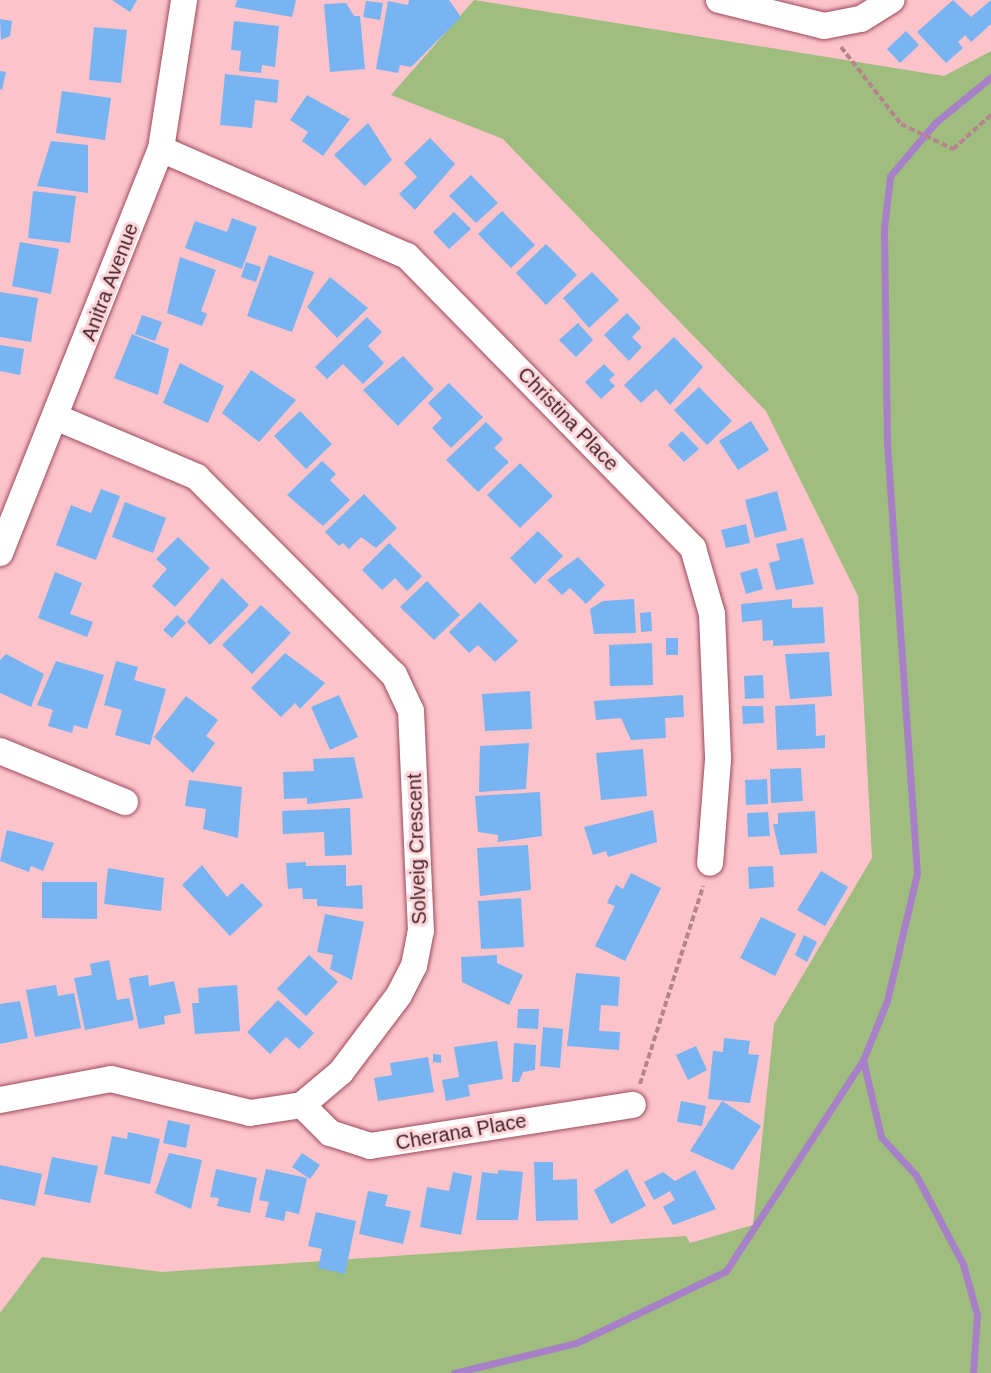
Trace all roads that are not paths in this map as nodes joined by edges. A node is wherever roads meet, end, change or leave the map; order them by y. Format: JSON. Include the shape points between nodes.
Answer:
{"nodes":[{"id":1,"x":184,"y":0,"type":"edge"},
{"id":2,"x":719,"y":0,"type":"edge"},
{"id":3,"x":891,"y":0,"type":"edge"},
{"id":4,"x":161,"y":148,"type":"junction"},
{"id":5,"x":58,"y":418,"type":"junction"},
{"id":6,"x":0,"y":553,"type":"edge"},
{"id":7,"x":0,"y":751,"type":"edge"},
{"id":8,"x":125,"y":802,"type":"dead end"},
{"id":9,"x":710,"y":863,"type":"road end"},
{"id":10,"x":0,"y":1100,"type":"edge"},
{"id":11,"x":302,"y":1105,"type":"junction"},
{"id":12,"x":633,"y":1105,"type":"road end"}],
"edges":[{"from":1,"to":4,"type":"street","name":"Anitra Avenue"},
{"from":2,"to":3,"type":"street","via":[[824,26],[861,19]]},
{"from":4,"to":5,"type":"street","name":"Anitra Avenue"},
{"from":4,"to":9,"type":"street","name":"Christina Place","via":[[407,256],[693,548],[708,586],[713,625],[718,760]]},
{"from":5,"to":6,"type":"street","name":"Anitra Avenue"},
{"from":5,"to":11,"type":"street","name":"Solveig Crescent","via":[[197,477],[394,675],[408,700],[419,951],[399,995],[347,1064]]},
{"from":7,"to":8,"type":"street"},
{"from":10,"to":11,"type":"street","via":[[111,1079],[250,1113]]},
{"from":11,"to":12,"type":"street","name":"Cherana Place","via":[[330,1132],[370,1146]]}]}
